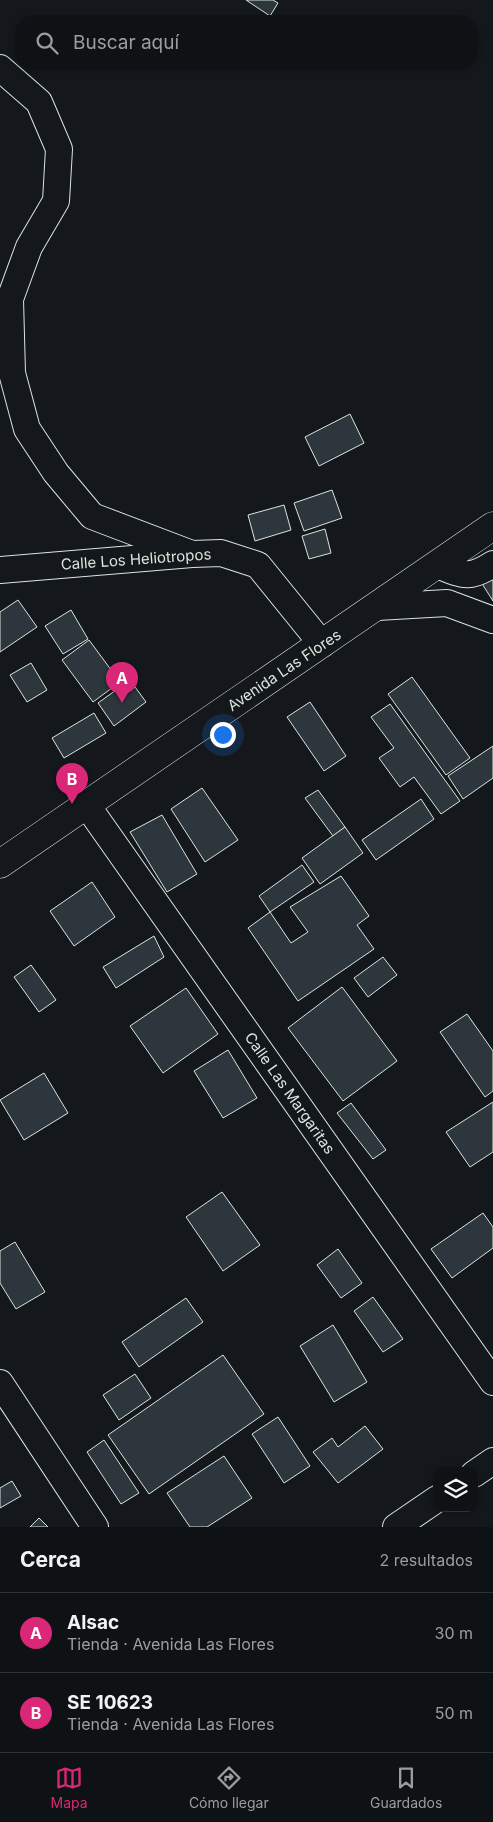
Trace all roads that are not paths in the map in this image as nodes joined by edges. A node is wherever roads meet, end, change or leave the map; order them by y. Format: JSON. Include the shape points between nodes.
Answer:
{"nodes":[{"id":1,"x":0,"y":68,"type":"edge"},
{"id":2,"x":5,"y":326,"type":"edge"},
{"id":3,"x":493,"y":526,"type":"edge"},
{"id":4,"x":192,"y":554,"type":"junction"},
{"id":5,"x":493,"y":564,"type":"edge"},
{"id":6,"x":437,"y":565,"type":"junction"},
{"id":7,"x":0,"y":570,"type":"edge"},
{"id":8,"x":376,"y":607,"type":"junction"},
{"id":9,"x":493,"y":620,"type":"edge"},
{"id":10,"x":322,"y":644,"type":"junction"},
{"id":11,"x":86,"y":804,"type":"junction"},
{"id":12,"x":0,"y":864,"type":"edge"},
{"id":13,"x":493,"y":1382,"type":"edge"},
{"id":14,"x":0,"y":1383,"type":"edge"},
{"id":15,"x":493,"y":1462,"type":"edge"},
{"id":16,"x":478,"y":1471,"type":"edge"},
{"id":17,"x":433,"y":1502,"type":"edge"},
{"id":18,"x":94,"y":1527,"type":"edge"},
{"id":19,"x":396,"y":1527,"type":"edge"}],
"edges":[{"from":1,"to":2,"type":"street","via":[[39,102],[59,149],[56,202],[29,247],[10,299]]},
{"from":2,"to":4,"type":"street","via":[[12,373],[27,430],[56,473],[92,516]]},
{"from":3,"to":6,"type":"highway","name":"Avenida Las Flores"},
{"from":4,"to":7,"type":"street","name":"Calle Los Heliotropos"},
{"from":4,"to":10,"type":"street","name":"Calle Los Heliotropos","via":[[221,553],[258,565]]},
{"from":5,"to":6,"type":"street","via":[[474,574],[463,575]]},
{"from":6,"to":8,"type":"highway","name":"Avenida Las Flores"},
{"from":8,"to":9,"type":"street","via":[[447,603]]},
{"from":8,"to":10,"type":"highway","name":"Avenida Las Flores"},
{"from":10,"to":11,"type":"highway","name":"Avenida Las Flores"},
{"from":11,"to":12,"type":"highway","name":"Avenida Las Flores"},
{"from":11,"to":13,"type":"street","name":"Calle Las Margaritas"},
{"from":14,"to":18,"type":"street"},
{"from":15,"to":16,"type":"street"},
{"from":17,"to":19,"type":"street"}]}
